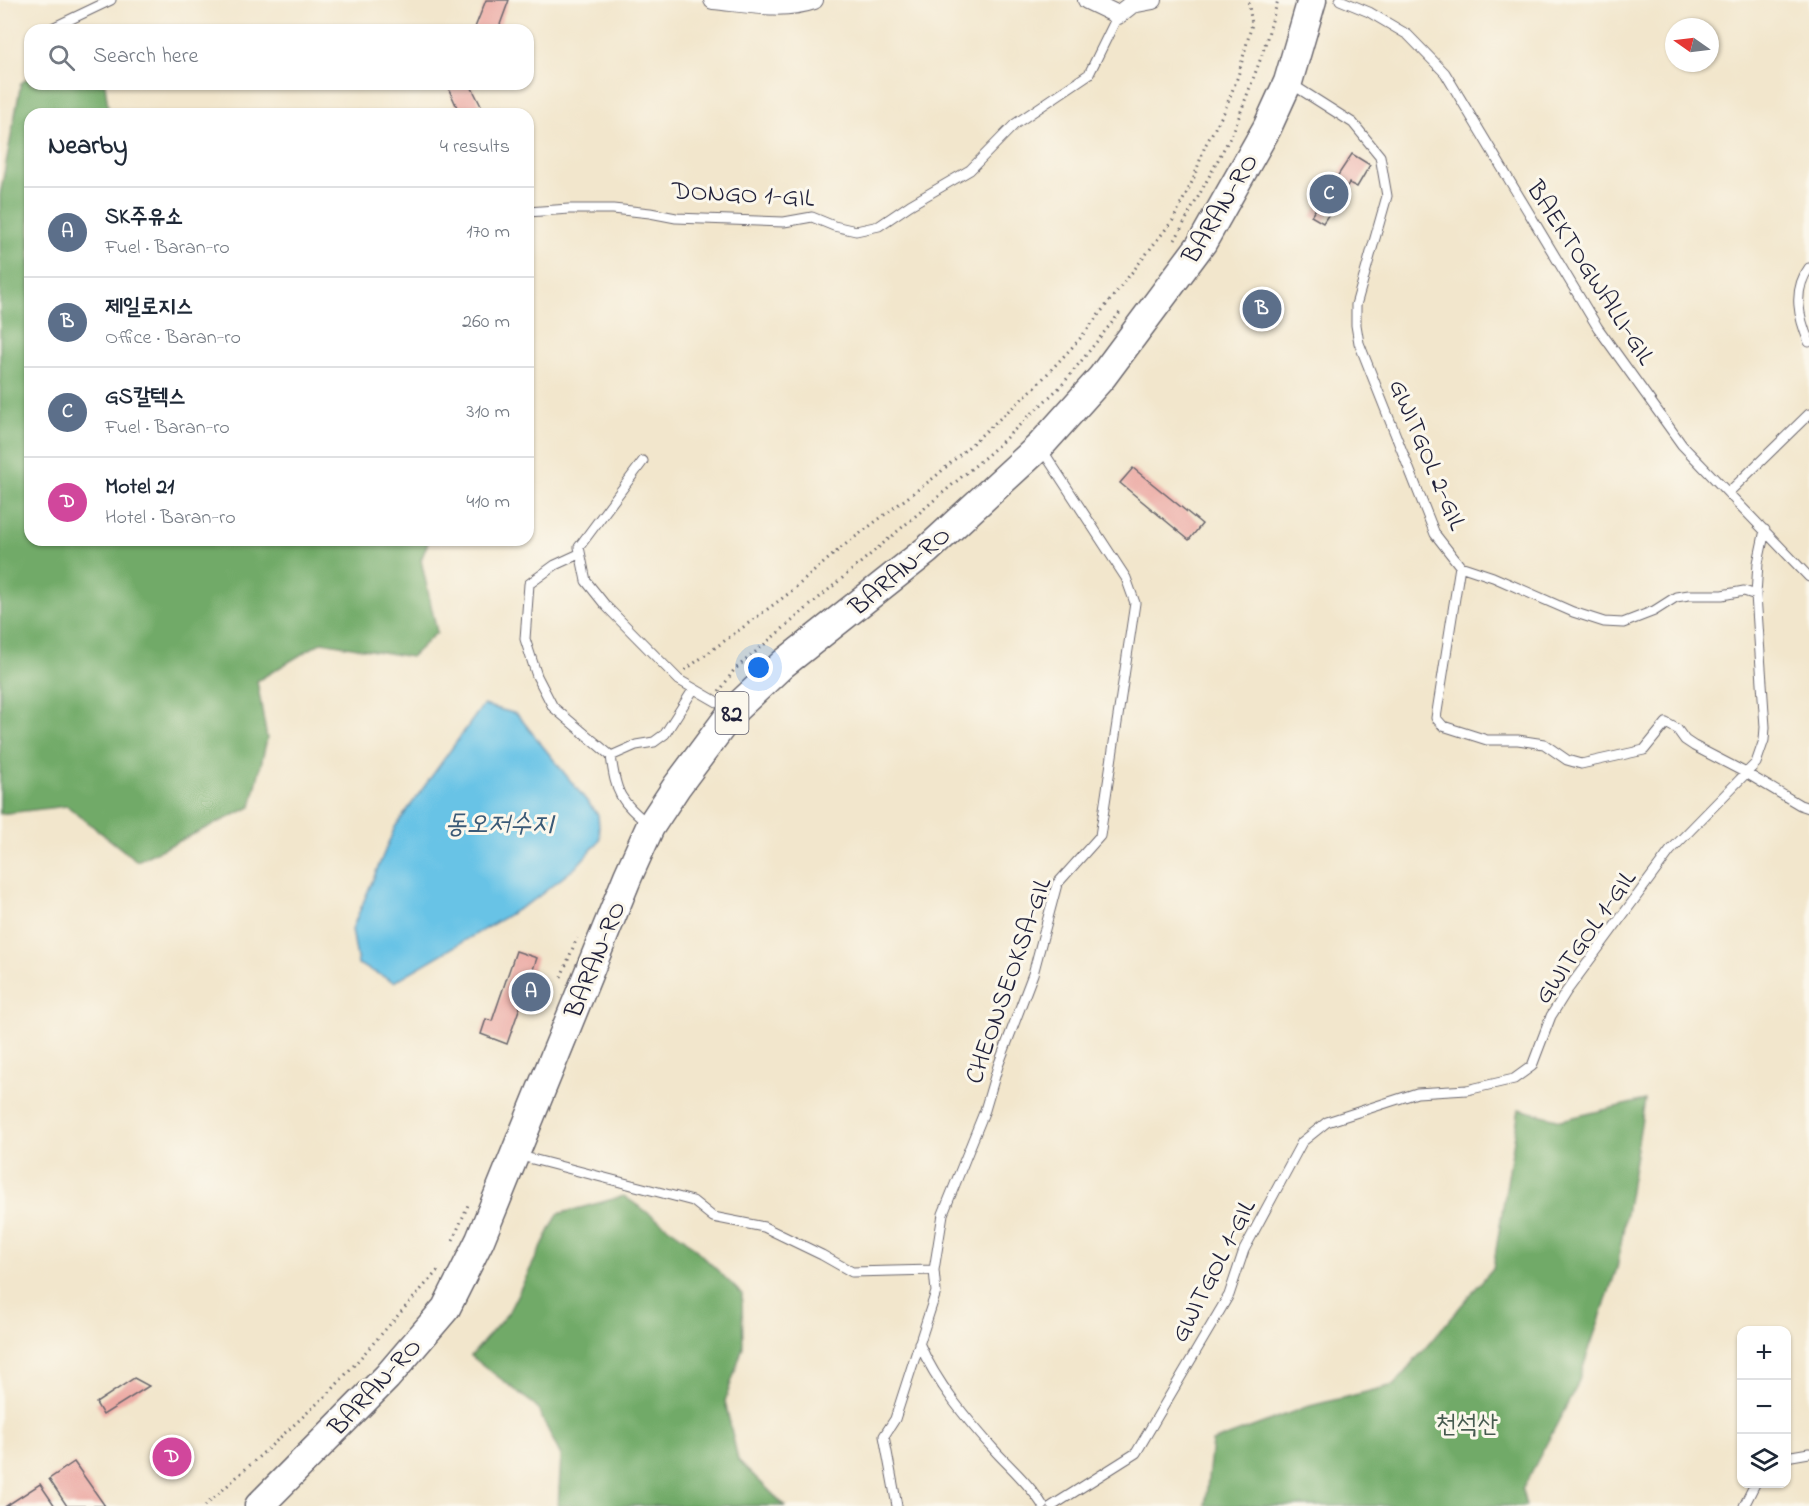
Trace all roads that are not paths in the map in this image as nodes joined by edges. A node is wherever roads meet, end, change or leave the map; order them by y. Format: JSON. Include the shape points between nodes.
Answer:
{"nodes":[{"id":1,"x":111,"y":0,"type":"edge"},
{"id":2,"x":713,"y":0,"type":"edge"},
{"id":3,"x":814,"y":0,"type":"edge"},
{"id":4,"x":1087,"y":0,"type":"edge"},
{"id":5,"x":1153,"y":0,"type":"edge"},
{"id":6,"x":1312,"y":0,"type":"edge"},
{"id":7,"x":1340,"y":0,"type":"edge"},
{"id":8,"x":1118,"y":15,"type":"junction"},
{"id":9,"x":61,"y":24,"type":"edge"},
{"id":10,"x":1288,"y":82,"type":"junction"},
{"id":11,"x":534,"y":212,"type":"edge"},
{"id":12,"x":1809,"y":268,"type":"edge"},
{"id":13,"x":1809,"y":342,"type":"edge"},
{"id":14,"x":1809,"y":414,"type":"edge"},
{"id":15,"x":1040,"y":446,"type":"junction"},
{"id":16,"x":643,"y":461,"type":"dead end"},
{"id":17,"x":1728,"y":492,"type":"junction"},
{"id":18,"x":1765,"y":530,"type":"junction"},
{"id":19,"x":579,"y":554,"type":"junction"},
{"id":20,"x":1460,"y":566,"type":"junction"},
{"id":21,"x":1809,"y":577,"type":"edge"},
{"id":22,"x":1756,"y":595,"type":"junction"},
{"id":23,"x":693,"y":690,"type":"junction"},
{"id":24,"x":724,"y":706,"type":"junction"},
{"id":25,"x":611,"y":756,"type":"junction"},
{"id":26,"x":1746,"y":773,"type":"junction"},
{"id":27,"x":1809,"y":808,"type":"edge"},
{"id":28,"x":651,"y":827,"type":"junction"},
{"id":29,"x":515,"y":1155,"type":"junction"},
{"id":30,"x":934,"y":1270,"type":"junction"},
{"id":31,"x":919,"y":1343,"type":"junction"},
{"id":32,"x":1809,"y":1453,"type":"edge"},
{"id":33,"x":1791,"y":1456,"type":"edge"},
{"id":34,"x":1753,"y":1488,"type":"edge"},
{"id":35,"x":259,"y":1506,"type":"edge"},
{"id":36,"x":897,"y":1506,"type":"edge"},
{"id":37,"x":1043,"y":1506,"type":"edge"},
{"id":38,"x":1052,"y":1506,"type":"edge"},
{"id":39,"x":1744,"y":1506,"type":"edge"}],
"edges":[{"from":1,"to":9,"type":"lane"},
{"from":2,"to":3,"type":"street","via":[[798,6]]},
{"from":4,"to":8,"type":"street"},
{"from":5,"to":8,"type":"street","via":[[1132,4]]},
{"from":6,"to":10,"type":"main road","name":"BARAN-RO","number":"82"},
{"from":7,"to":17,"type":"lane","name":"BAEKTOGWALLI-GIL","via":[[1408,35],[1445,73],[1598,328],[1682,445]]},
{"from":8,"to":11,"type":"lane","name":"DONGO 1-GIL","via":[[1089,74],[1016,124],[970,170],[879,226],[856,231],[812,217],[784,222],[676,218],[613,209]]},
{"from":10,"to":15,"type":"main road","name":"BARAN-RO","number":"82","via":[[1267,128],[1202,243],[1102,377]]},
{"from":10,"to":20,"type":"lane","name":"GWITGOL 2-GIL","via":[[1353,123],[1380,156],[1387,196],[1356,305],[1357,334],[1435,534]]},
{"from":12,"to":13,"type":"lane","via":[[1798,298]]},
{"from":14,"to":17,"type":"lane"},
{"from":15,"to":24,"type":"main road","name":"BARAN-RO","number":"82","via":[[927,549]]},
{"from":15,"to":30,"type":"lane","name":"CHEONSEOKSA-GIL","via":[[1126,578],[1135,603],[1101,836],[1057,884],[1034,974],[943,1214]]},
{"from":16,"to":19,"type":"lane","via":[[579,547]]},
{"from":17,"to":18,"type":"lane","name":"BAEKTOGWALLI-GIL"},
{"from":18,"to":21,"type":"lane","name":"BAEKTOGWALLI-GIL"},
{"from":18,"to":22,"type":"lane","name":"GWITGOL 1-GIL"},
{"from":19,"to":23,"type":"lane","via":[[586,581],[606,606]]},
{"from":19,"to":25,"type":"lane","via":[[529,584],[525,639],[553,707]]},
{"from":20,"to":22,"type":"lane","via":[[1604,622],[1623,623],[1676,597],[1744,591]]},
{"from":20,"to":26,"type":"lane","name":"GWITGOL 2-GIL","via":[[1436,718],[1443,726],[1487,740],[1544,744],[1567,760],[1581,764],[1644,750],[1666,723],[1685,740]]},
{"from":22,"to":26,"type":"lane","name":"GWITGOL 1-GIL","via":[[1765,727],[1756,763]]},
{"from":23,"to":24,"type":"lane"},
{"from":23,"to":25,"type":"lane","via":[[665,734],[654,742]]},
{"from":24,"to":28,"type":"main road","name":"BARAN-RO","number":"82"},
{"from":25,"to":28,"type":"lane","via":[[614,781],[624,804]]},
{"from":26,"to":27,"type":"lane","name":"GWITGOL 2-GIL"},
{"from":26,"to":38,"type":"lane","name":"GWITGOL 1-GIL","via":[[1670,852],[1566,992],[1551,1016],[1532,1066],[1514,1079],[1467,1090],[1417,1093],[1327,1122],[1302,1142],[1244,1250],[1229,1295],[1136,1453]]},
{"from":28,"to":29,"type":"main road","name":"BARAN-RO","number":"82"},
{"from":29,"to":30,"type":"lane","via":[[693,1201],[713,1217],[764,1227],[852,1272]]},
{"from":29,"to":35,"type":"main road","name":"BARAN-RO","number":"82","via":[[480,1240],[446,1308],[387,1377]]},
{"from":30,"to":31,"type":"lane","name":"CHEONSEOKSA-GIL","via":[[936,1292]]},
{"from":31,"to":36,"type":"lane","name":"CHEONSEOKSA-GIL","via":[[896,1419],[884,1436]]},
{"from":31,"to":37,"type":"lane","via":[[952,1399]]},
{"from":32,"to":33,"type":"lane"},
{"from":34,"to":39,"type":"lane"}]}
